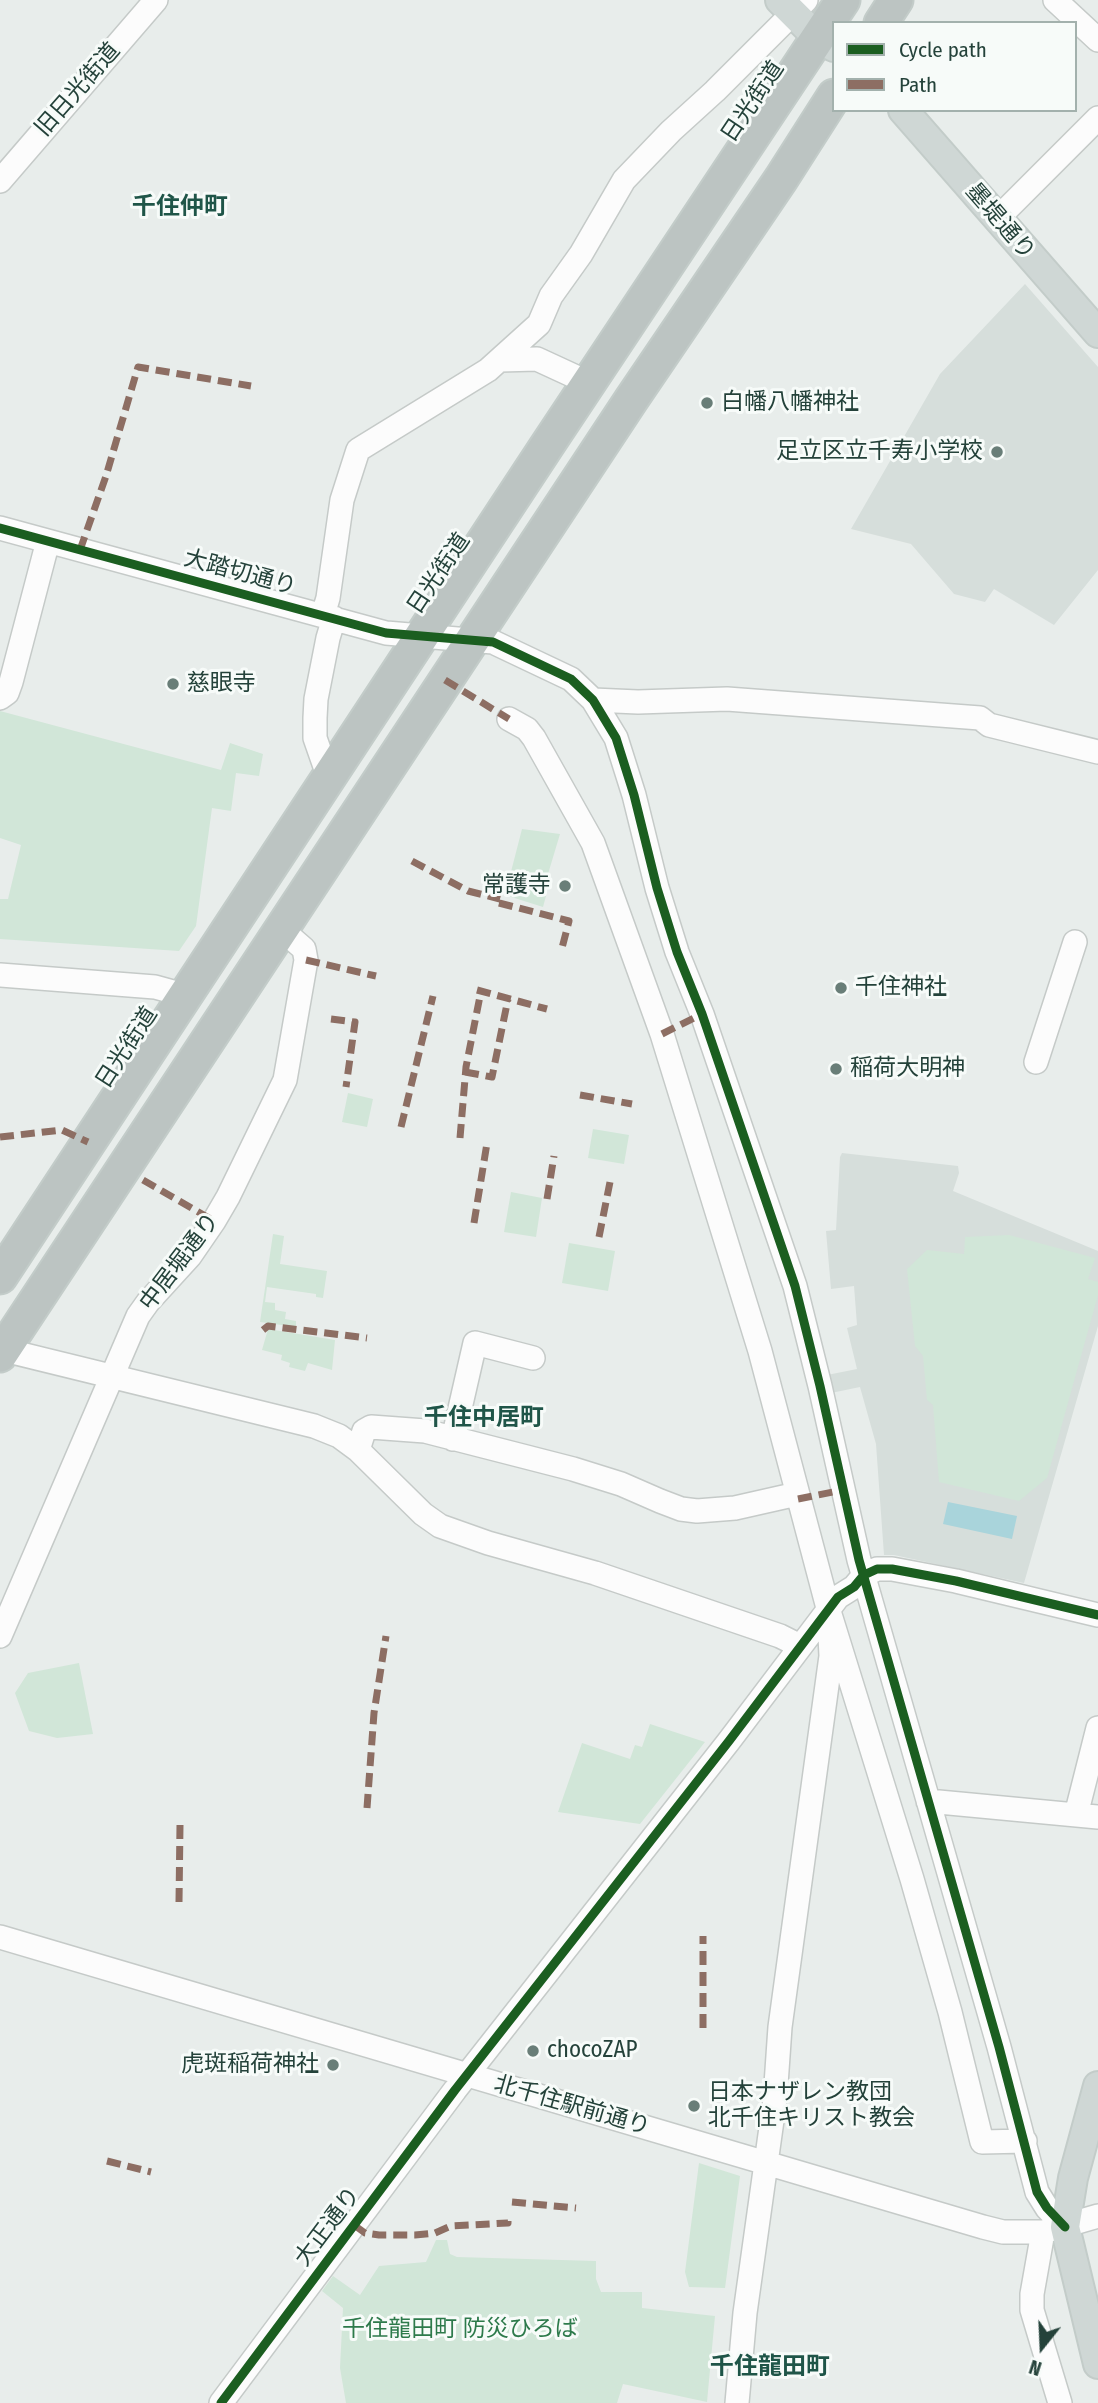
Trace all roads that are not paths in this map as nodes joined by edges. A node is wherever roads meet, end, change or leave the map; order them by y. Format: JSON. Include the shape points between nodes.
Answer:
{"nodes":[{"id":1,"x":156,"y":0,"type":"edge"},
{"id":2,"x":896,"y":0,"type":"edge"},
{"id":3,"x":1055,"y":0,"type":"edge"},
{"id":4,"x":820,"y":14,"type":"edge"},
{"id":5,"x":882,"y":21,"type":"edge"},
{"id":6,"x":1098,"y":40,"type":"edge"},
{"id":7,"x":832,"y":99,"type":"edge"},
{"id":8,"x":905,"y":112,"type":"edge"},
{"id":9,"x":1098,"y":118,"type":"edge"},
{"id":10,"x":0,"y":181,"type":"edge"},
{"id":11,"x":997,"y":219,"type":"junction"},
{"id":12,"x":539,"y":324,"type":"junction"},
{"id":13,"x":1098,"y":333,"type":"edge"},
{"id":14,"x":537,"y":359,"type":"junction"},
{"id":15,"x":500,"y":360,"type":"junction"},
{"id":16,"x":589,"y":383,"type":"junction"},
{"id":17,"x":0,"y":528,"type":"edge"},
{"id":18,"x":48,"y":541,"type":"junction"},
{"id":19,"x":328,"y":617,"type":"junction"},
{"id":20,"x":420,"y":637,"type":"junction"},
{"id":21,"x":473,"y":639,"type":"junction"},
{"id":22,"x":0,"y":698,"type":"edge"},
{"id":23,"x":593,"y":700,"type":"junction"},
{"id":24,"x":509,"y":719,"type":"dead end"},
{"id":25,"x":1098,"y":752,"type":"edge"},
{"id":26,"x":329,"y":778,"type":"junction"},
{"id":27,"x":281,"y":929,"type":"junction"},
{"id":28,"x":1075,"y":942,"type":"dead end"},
{"id":29,"x":0,"y":975,"type":"edge"},
{"id":30,"x":184,"y":995,"type":"junction"},
{"id":31,"x":1036,"y":1062,"type":"dead end"},
{"id":32,"x":0,"y":1277,"type":"edge"},
{"id":33,"x":1,"y":1351,"type":"edge"},
{"id":34,"x":533,"y":1358,"type":"dead end"},
{"id":35,"x":114,"y":1377,"type":"junction"},
{"id":36,"x":453,"y":1439,"type":"junction"},
{"id":37,"x":358,"y":1450,"type":"junction"},
{"id":38,"x":797,"y":1494,"type":"junction"},
{"id":39,"x":864,"y":1575,"type":"junction"},
{"id":40,"x":828,"y":1608,"type":"junction"},
{"id":41,"x":1098,"y":1615,"type":"edge"},
{"id":42,"x":0,"y":1636,"type":"edge"},
{"id":43,"x":800,"y":1646,"type":"junction"},
{"id":44,"x":1098,"y":1728,"type":"edge"},
{"id":45,"x":928,"y":1801,"type":"junction"},
{"id":46,"x":1087,"y":1816,"type":"edge"},
{"id":47,"x":0,"y":1937,"type":"edge"},
{"id":48,"x":467,"y":2075,"type":"junction"},
{"id":49,"x":1098,"y":2086,"type":"edge"},
{"id":50,"x":1025,"y":2141,"type":"junction"},
{"id":51,"x":765,"y":2163,"type":"junction"},
{"id":52,"x":1098,"y":2216,"type":"edge"},
{"id":53,"x":1054,"y":2230,"type":"junction"},
{"id":54,"x":1098,"y":2364,"type":"edge"},
{"id":55,"x":221,"y":2403,"type":"edge"},
{"id":56,"x":737,"y":2403,"type":"edge"},
{"id":57,"x":1060,"y":2403,"type":"edge"}],
"edges":[{"from":1,"to":10,"type":"street","name":"旧日光街道"},
{"from":2,"to":5,"type":"highway"},
{"from":3,"to":6,"type":"street"},
{"from":4,"to":12,"type":"street","via":[[671,131],[624,180],[551,296]]},
{"from":4,"to":16,"type":"highway","name":"日光街道"},
{"from":7,"to":21,"type":"highway"},
{"from":8,"to":11,"type":"main road","name":"墨堤通り"},
{"from":9,"to":11,"type":"street"},
{"from":11,"to":13,"type":"main road","name":"墨堤通り"},
{"from":12,"to":14,"type":"street"},
{"from":12,"to":15,"type":"street"},
{"from":14,"to":15,"type":"street"},
{"from":14,"to":16,"type":"street"},
{"from":15,"to":19,"type":"street","via":[[358,450],[342,500]]},
{"from":16,"to":20,"type":"highway","name":"日光街道"},
{"from":17,"to":18,"type":"street","name":"大踏切通り"},
{"from":18,"to":19,"type":"street","name":"大踏切通り"},
{"from":18,"to":22,"type":"street","via":[[11,682]]},
{"from":19,"to":20,"type":"street","name":"大踏切通り"},
{"from":19,"to":26,"type":"street","via":[[315,738]]},
{"from":20,"to":21,"type":"street","name":"大踏切通り"},
{"from":20,"to":26,"type":"highway","name":"日光街道"},
{"from":21,"to":23,"type":"street","name":"大踏切通り","via":[[494,642],[571,679]]},
{"from":21,"to":27,"type":"highway"},
{"from":23,"to":25,"type":"street","via":[[727,699],[980,719]]},
{"from":23,"to":39,"type":"street","name":"大踏切通り","via":[[616,738],[677,952],[795,1286]]},
{"from":24,"to":38,"type":"street","via":[[534,738],[593,842],[662,1034],[760,1351]]},
{"from":26,"to":30,"type":"highway","name":"日光街道"},
{"from":27,"to":33,"type":"highway"},
{"from":27,"to":35,"type":"street","name":"中居堀通り","via":[[304,949],[306,960],[285,1080],[214,1220],[138,1317]]},
{"from":28,"to":31,"type":"street"},
{"from":29,"to":30,"type":"street","via":[[155,987]]},
{"from":30,"to":32,"type":"highway","name":"日光街道"},
{"from":33,"to":35,"type":"street"},
{"from":34,"to":36,"type":"street","via":[[475,1343]]},
{"from":35,"to":37,"type":"street","via":[[314,1426]]},
{"from":35,"to":42,"type":"street","name":"中居堀通り"},
{"from":36,"to":37,"type":"street","via":[[425,1431],[371,1427],[364,1431]]},
{"from":36,"to":38,"type":"street","via":[[573,1469],[681,1509],[735,1508]]},
{"from":37,"to":43,"type":"street","via":[[440,1526],[595,1573]]},
{"from":38,"to":40,"type":"street"},
{"from":39,"to":40,"type":"street","name":"大正通り"},
{"from":39,"to":41,"type":"street","via":[[891,1569]]},
{"from":39,"to":45,"type":"street","name":"大踏切通り"},
{"from":40,"to":43,"type":"street","name":"大正通り"},
{"from":40,"to":50,"type":"street","via":[[912,1879],[982,2142]]},
{"from":40,"to":51,"type":"street","via":[[831,1656]]},
{"from":43,"to":48,"type":"street","name":"大正通り"},
{"from":44,"to":46,"type":"street"},
{"from":45,"to":46,"type":"street"},
{"from":45,"to":50,"type":"street","name":"大踏切通り"},
{"from":47,"to":48,"type":"street","name":"北千住駅前通り"},
{"from":48,"to":51,"type":"street","name":"北千住駅前通り"},
{"from":48,"to":55,"type":"street","name":"大正通り"},
{"from":49,"to":53,"type":"main road"},
{"from":50,"to":53,"type":"street","name":"大踏切通り","via":[[1037,2192]]},
{"from":51,"to":53,"type":"street","name":"北千住駅前通り","via":[[1003,2232]]},
{"from":51,"to":56,"type":"street"},
{"from":52,"to":53,"type":"street","name":"北千住駅前通り"},
{"from":53,"to":54,"type":"main road"},
{"from":53,"to":57,"type":"street","via":[[1032,2294],[1032,2310]]}]}
